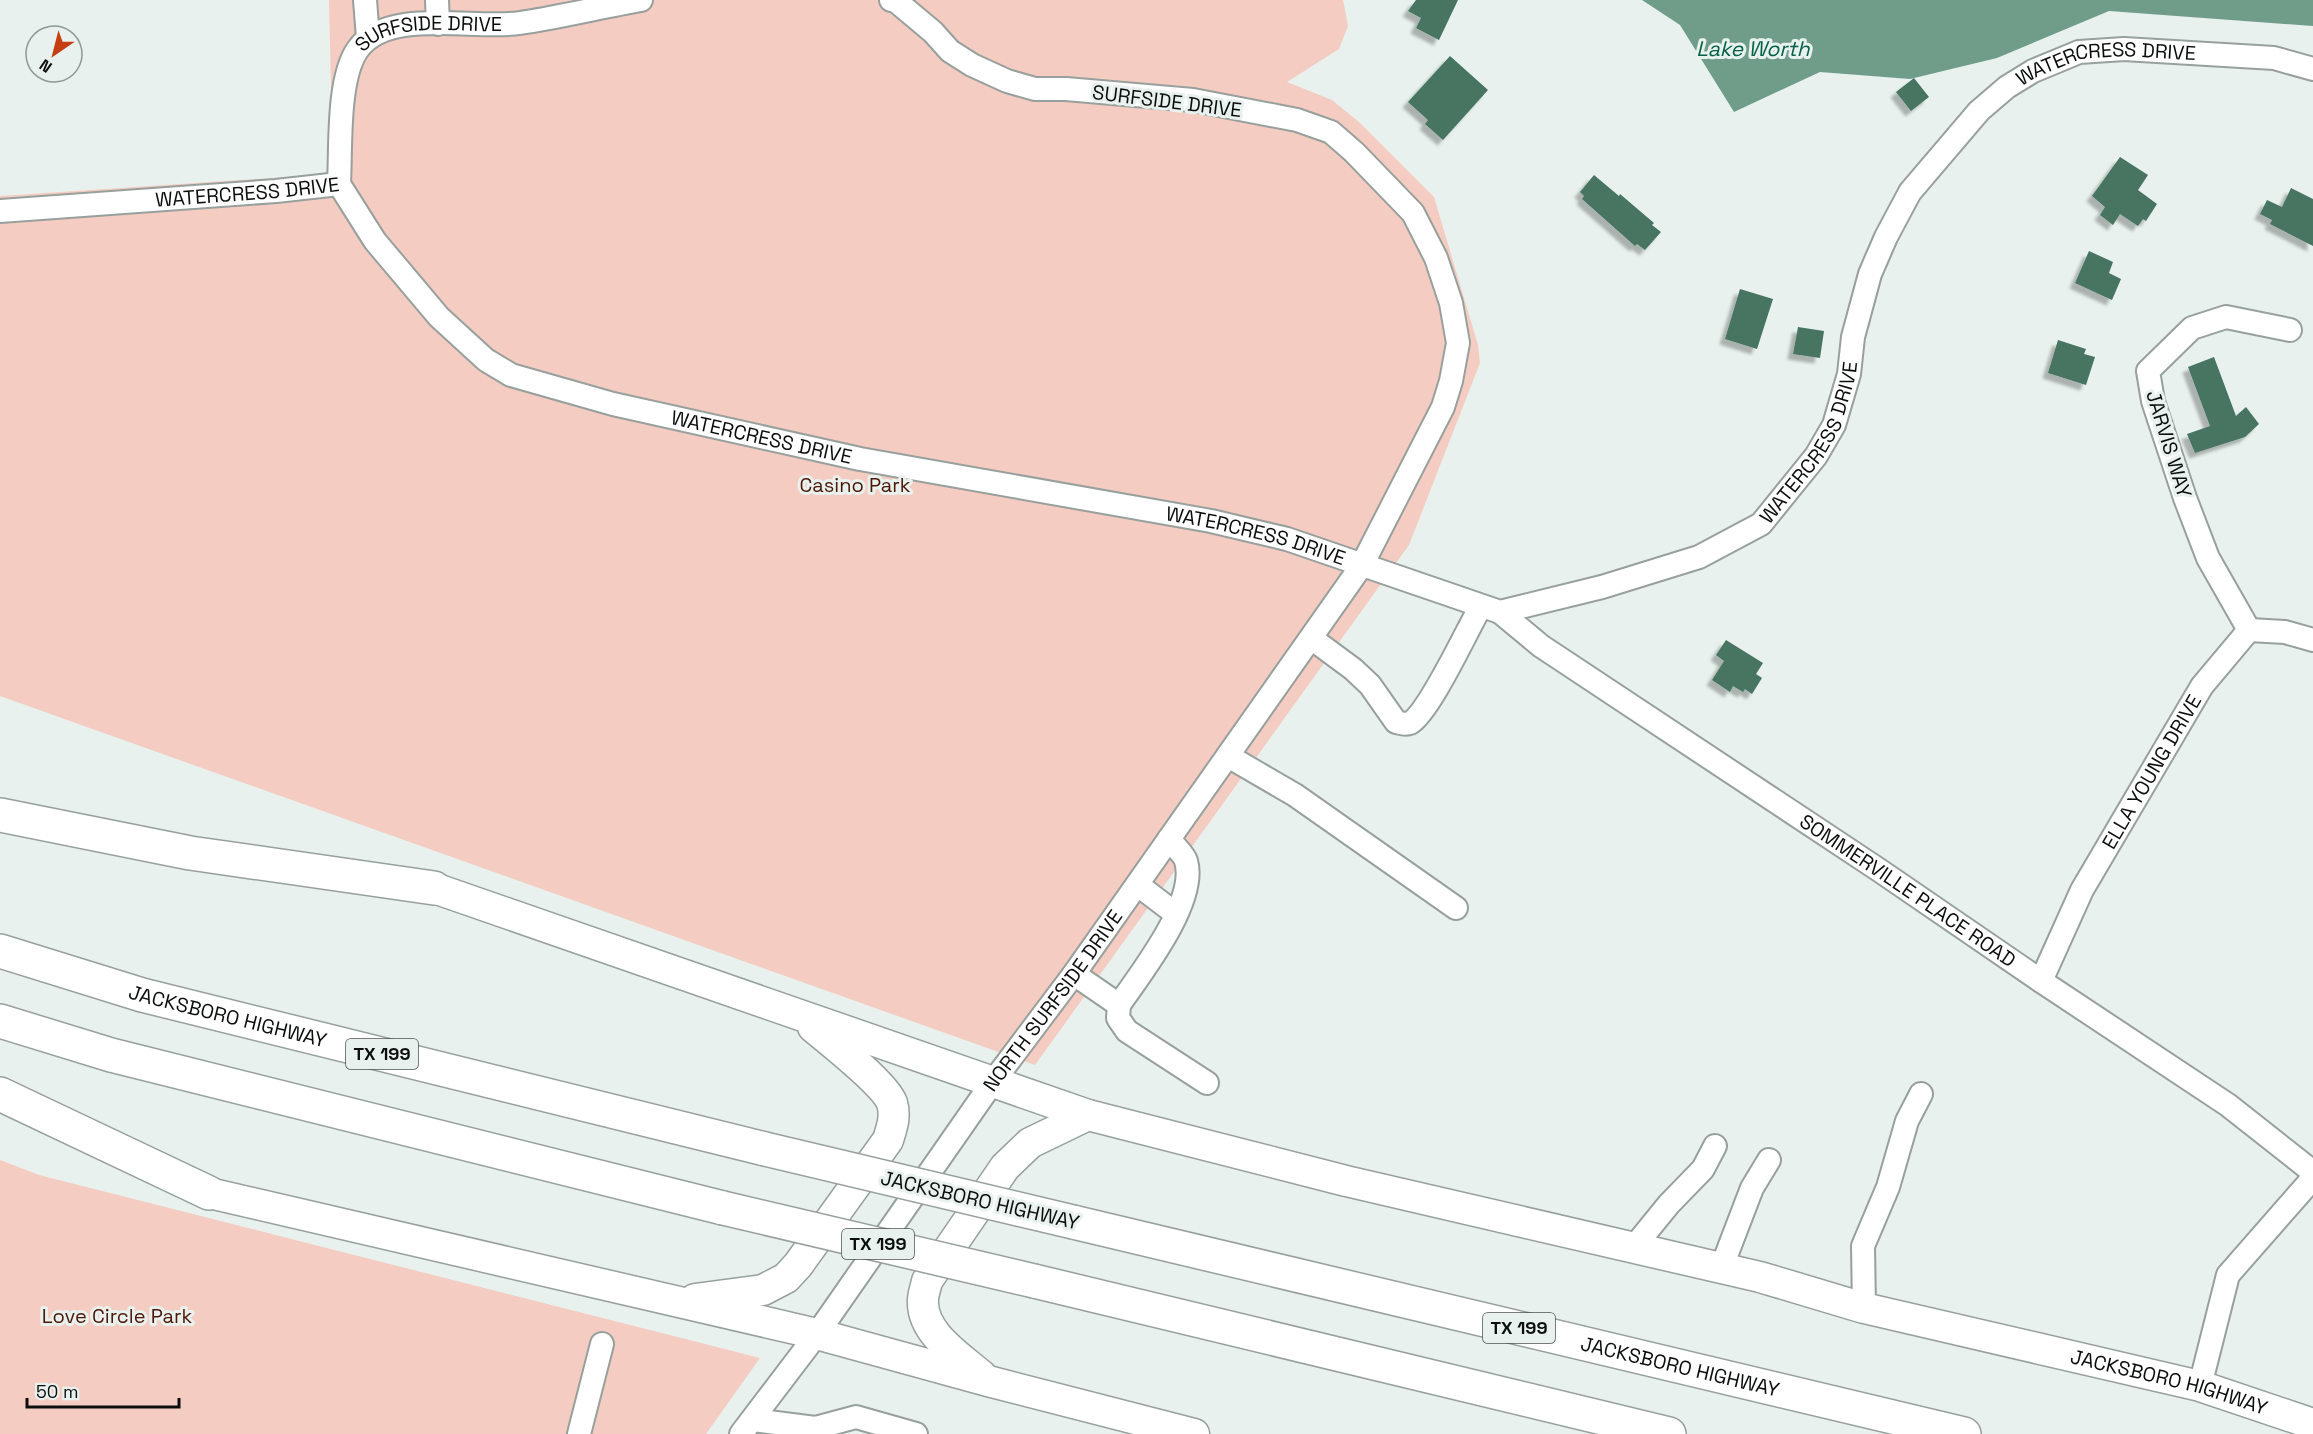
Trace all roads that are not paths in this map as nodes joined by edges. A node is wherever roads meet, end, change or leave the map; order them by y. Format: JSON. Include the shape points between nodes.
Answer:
{"nodes":[{"id":1,"x":364,"y":0,"type":"edge"},
{"id":2,"x":437,"y":0,"type":"edge"},
{"id":3,"x":641,"y":0,"type":"edge"},
{"id":4,"x":891,"y":0,"type":"edge"},
{"id":5,"x":438,"y":24,"type":"junction"},
{"id":6,"x":368,"y":38,"type":"junction"},
{"id":7,"x":2313,"y":69,"type":"edge"},
{"id":8,"x":339,"y":184,"type":"junction"},
{"id":9,"x":0,"y":211,"type":"edge"},
{"id":10,"x":2290,"y":330,"type":"dead end"},
{"id":11,"x":1362,"y":566,"type":"junction"},
{"id":12,"x":1490,"y":609,"type":"junction"},
{"id":13,"x":2249,"y":630,"type":"junction"},
{"id":14,"x":1311,"y":638,"type":"junction"},
{"id":15,"x":2313,"y":640,"type":"edge"},
{"id":16,"x":1228,"y":756,"type":"junction"},
{"id":17,"x":0,"y":814,"type":"edge"},
{"id":18,"x":1169,"y":840,"type":"junction"},
{"id":19,"x":1137,"y":885,"type":"junction"},
{"id":20,"x":434,"y":888,"type":"joint"},
{"id":21,"x":1456,"y":908,"type":"dead end"},
{"id":22,"x":1176,"y":914,"type":"junction"},
{"id":23,"x":0,"y":951,"type":"edge"},
{"id":24,"x":1074,"y":974,"type":"junction"},
{"id":25,"x":2041,"y":981,"type":"junction"},
{"id":26,"x":1119,"y":1005,"type":"junction"},
{"id":27,"x":802,"y":1017,"type":"junction"},
{"id":28,"x":0,"y":1021,"type":"edge"},
{"id":29,"x":992,"y":1083,"type":"junction"},
{"id":30,"x":1207,"y":1083,"type":"dead end"},
{"id":31,"x":0,"y":1094,"type":"edge"},
{"id":32,"x":1921,"y":1094,"type":"dead end"},
{"id":33,"x":1088,"y":1115,"type":"junction"},
{"id":34,"x":1715,"y":1146,"type":"dead end"},
{"id":35,"x":1769,"y":1160,"type":"dead end"},
{"id":36,"x":2313,"y":1172,"type":"edge"},
{"id":37,"x":2313,"y":1178,"type":"edge"},
{"id":38,"x":209,"y":1193,"type":"joint"},
{"id":39,"x":1634,"y":1247,"type":"junction"},
{"id":40,"x":1721,"y":1269,"type":"junction"},
{"id":41,"x":678,"y":1301,"type":"junction"},
{"id":42,"x":1864,"y":1308,"type":"junction"},
{"id":43,"x":817,"y":1334,"type":"junction"},
{"id":44,"x":602,"y":1344,"type":"dead end"},
{"id":45,"x":988,"y":1381,"type":"junction"},
{"id":46,"x":2200,"y":1386,"type":"junction"},
{"id":47,"x":2313,"y":1424,"type":"edge"},
{"id":48,"x":747,"y":1427,"type":"edge"},
{"id":49,"x":579,"y":1434,"type":"edge"},
{"id":50,"x":916,"y":1434,"type":"edge"},
{"id":51,"x":1194,"y":1434,"type":"edge"},
{"id":52,"x":1669,"y":1434,"type":"edge"},
{"id":53,"x":1964,"y":1434,"type":"edge"}],
"edges":[{"from":1,"to":6,"type":"street"},
{"from":2,"to":5,"type":"street"},
{"from":3,"to":5,"type":"street","name":"SURFSIDE DRIVE","via":[[518,23]]},
{"from":4,"to":11,"type":"street","name":"SURFSIDE DRIVE","via":[[933,32],[950,51],[1007,81],[1035,89],[1194,100],[1297,120],[1331,132],[1413,213],[1436,258],[1452,303],[1458,343],[1443,407]]},
{"from":5,"to":6,"type":"street","name":"SURFSIDE DRIVE","via":[[409,24]]},
{"from":6,"to":8,"type":"street","name":"SURFSIDE DRIVE","via":[[347,71]]},
{"from":7,"to":12,"type":"street","name":"WATERCRESS DRIVE","via":[[2274,58],[2124,49],[2079,52],[2033,70],[2007,87],[1979,111],[1910,192],[1870,274],[1834,425],[1809,466],[1761,524],[1699,557],[1602,586]]},
{"from":8,"to":9,"type":"street","name":"WATERCRESS DRIVE"},
{"from":8,"to":11,"type":"street","name":"WATERCRESS DRIVE","via":[[375,241],[439,317],[486,360],[511,375],[613,404],[860,459],[1211,521],[1287,539]]},
{"from":10,"to":13,"type":"street","name":"JARVIS WAY","via":[[2226,317],[2192,328],[2148,371],[2153,401],[2208,558]]},
{"from":11,"to":12,"type":"street","name":"WATERCRESS DRIVE"},
{"from":11,"to":14,"type":"street","name":"NORTH SURFSIDE DRIVE"},
{"from":12,"to":14,"type":"street","via":[[1422,712],[1405,724],[1396,722],[1383,701],[1353,669]]},
{"from":12,"to":25,"type":"street","name":"SOMMERVILLE PLACE ROAD"},
{"from":13,"to":15,"type":"street","via":[[2285,632]]},
{"from":13,"to":25,"type":"street","name":"ELLA YOUNG DRIVE","via":[[2202,686],[2082,890]]},
{"from":14,"to":16,"type":"street","name":"NORTH SURFSIDE DRIVE"},
{"from":16,"to":18,"type":"street","name":"NORTH SURFSIDE DRIVE"},
{"from":16,"to":21,"type":"street","via":[[1295,795]]},
{"from":17,"to":20,"type":"highway","via":[[190,853]]},
{"from":18,"to":19,"type":"street","name":"NORTH SURFSIDE DRIVE"},
{"from":18,"to":22,"type":"street","via":[[1186,860],[1187,884]]},
{"from":19,"to":22,"type":"street"},
{"from":19,"to":24,"type":"street","name":"NORTH SURFSIDE DRIVE"},
{"from":20,"to":27,"type":"main road","name":"JACKSBORO HIGHWAY"},
{"from":22,"to":26,"type":"street"},
{"from":23,"to":53,"type":"highway","name":"JACKSBORO HIGHWAY","number":"TX 199","bridge":true,"via":[[142,995],[765,1149]]},
{"from":24,"to":26,"type":"street"},
{"from":24,"to":29,"type":"street","name":"NORTH SURFSIDE DRIVE"},
{"from":25,"to":36,"type":"street","name":"SOMMERVILLE PLACE ROAD","via":[[2228,1105]]},
{"from":26,"to":30,"type":"street","via":[[1118,1018],[1126,1031]]},
{"from":27,"to":29,"type":"main road","name":"JACKSBORO HIGHWAY"},
{"from":27,"to":41,"type":"main road","via":[[892,1101],[895,1121],[888,1140],[786,1278],[763,1290]]},
{"from":28,"to":52,"type":"highway","number":"TX 199","bridge":true,"via":[[111,1055],[723,1208]]},
{"from":29,"to":33,"type":"main road","name":"JACKSBORO HIGHWAY"},
{"from":29,"to":43,"type":"street","name":"NORTH SURFSIDE DRIVE"},
{"from":31,"to":38,"type":"highway"},
{"from":32,"to":42,"type":"street","via":[[1907,1121],[1888,1188],[1863,1246]]},
{"from":33,"to":39,"type":"main road","name":"JACKSBORO HIGHWAY","via":[[1346,1181]]},
{"from":33,"to":45,"type":"main road","via":[[1030,1143],[1005,1167],[927,1281],[922,1301],[928,1325]]},
{"from":34,"to":39,"type":"street","via":[[1703,1169]]},
{"from":35,"to":40,"type":"street","via":[[1752,1188]]},
{"from":37,"to":46,"type":"street","via":[[2228,1275]]},
{"from":38,"to":41,"type":"main road"},
{"from":39,"to":40,"type":"main road","name":"JACKSBORO HIGHWAY"},
{"from":40,"to":42,"type":"main road","name":"JACKSBORO HIGHWAY"},
{"from":41,"to":43,"type":"main road"},
{"from":42,"to":46,"type":"main road","name":"JACKSBORO HIGHWAY"},
{"from":43,"to":45,"type":"main road"},
{"from":43,"to":48,"type":"street","name":"NORTH SURFSIDE DRIVE"},
{"from":44,"to":49,"type":"street"},
{"from":45,"to":51,"type":"main road"},
{"from":46,"to":47,"type":"main road","name":"JACKSBORO HIGHWAY"},
{"from":48,"to":50,"type":"street","via":[[815,1428],[856,1417]]}]}
